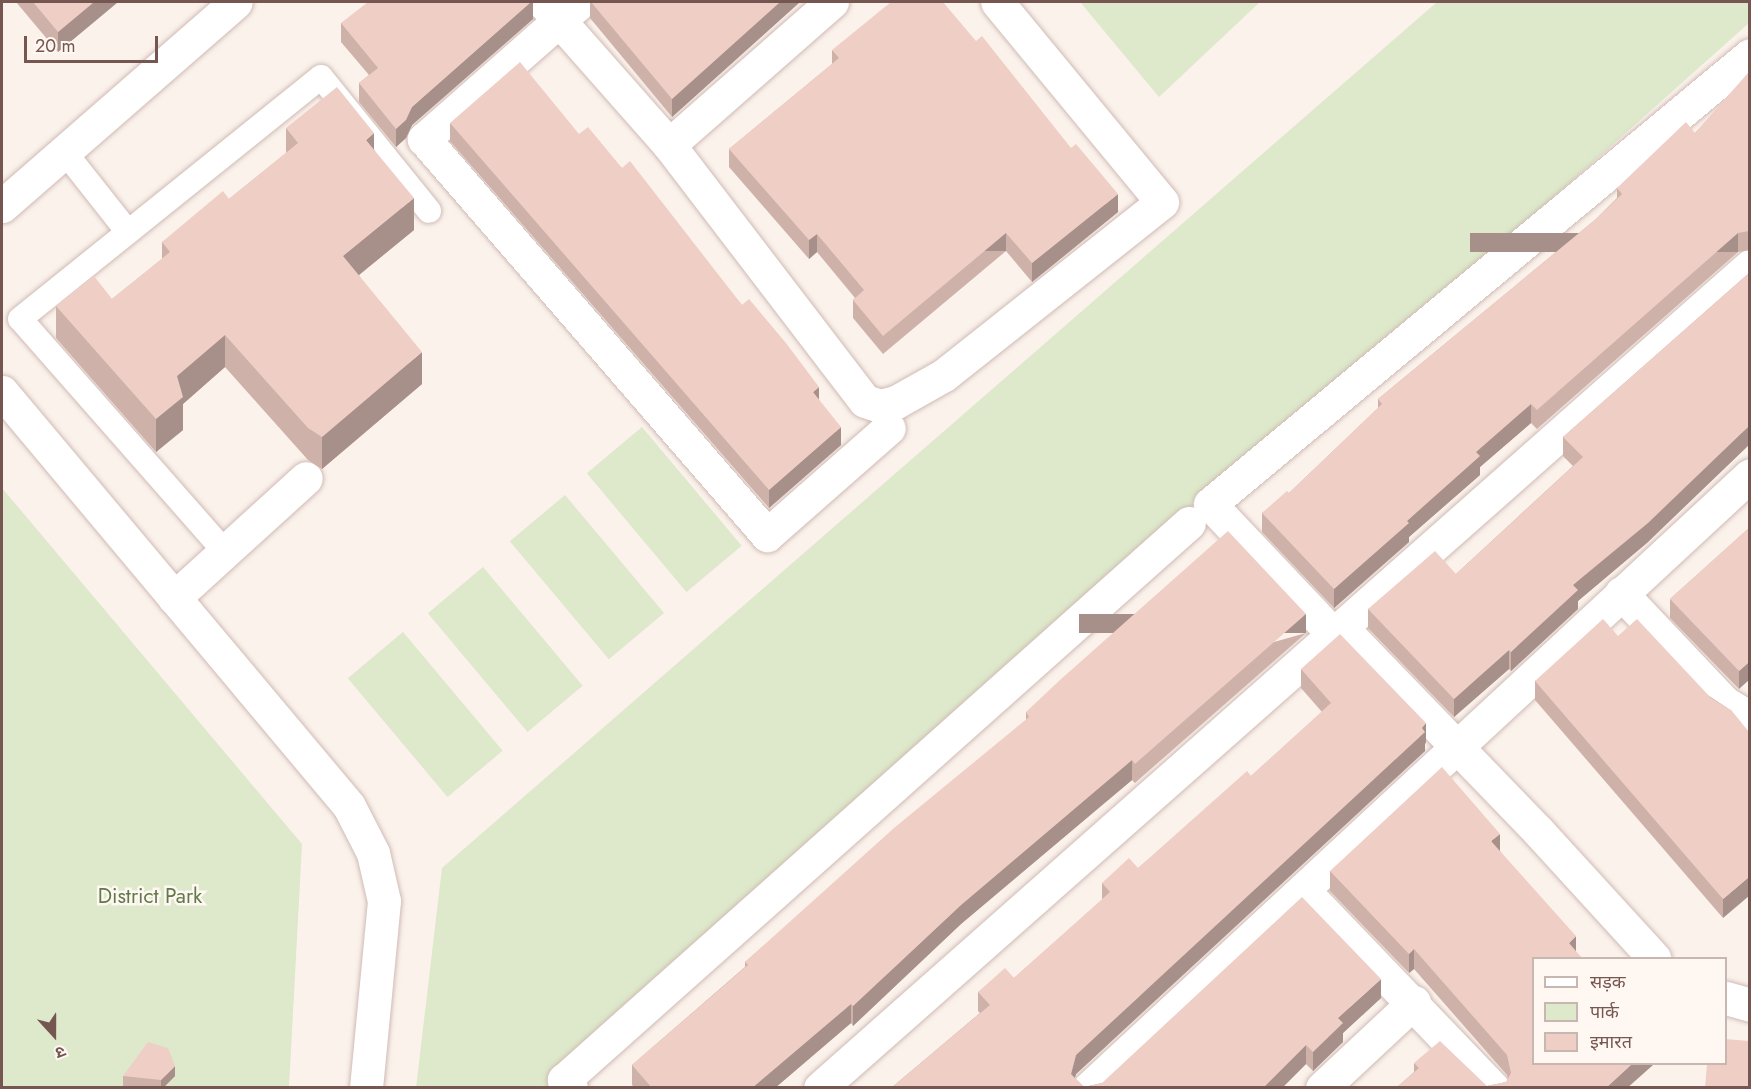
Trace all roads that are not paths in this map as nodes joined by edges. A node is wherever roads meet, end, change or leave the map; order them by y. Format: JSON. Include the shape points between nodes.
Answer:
{"nodes":[{"id":1,"x":236,"y":2,"type":"edge"},
{"id":2,"x":832,"y":2,"type":"edge"},
{"id":3,"x":997,"y":2,"type":"edge"},
{"id":4,"x":561,"y":8,"type":"edge"},
{"id":5,"x":1749,"y":55,"type":"edge"},
{"id":6,"x":669,"y":145,"type":"junction"},
{"id":7,"x":64,"y":151,"type":"junction"},
{"id":8,"x":2,"y":206,"type":"edge"},
{"id":9,"x":429,"y":211,"type":"dead end"},
{"id":10,"x":128,"y":232,"type":"junction"},
{"id":11,"x":1749,"y":266,"type":"edge"},
{"id":12,"x":2,"y":392,"type":"edge"},
{"id":13,"x":890,"y":428,"type":"dead end"},
{"id":14,"x":1749,"y":475,"type":"edge"},
{"id":15,"x":306,"y":478,"type":"dead end"},
{"id":16,"x":1189,"y":523,"type":"dead end"},
{"id":17,"x":225,"y":552,"type":"junction"},
{"id":18,"x":1621,"y":593,"type":"junction"},
{"id":19,"x":174,"y":598,"type":"junction"},
{"id":20,"x":1338,"y":632,"type":"junction"},
{"id":21,"x":1749,"y":718,"type":"edge"},
{"id":22,"x":1455,"y":745,"type":"junction"},
{"id":23,"x":1304,"y":891,"type":"junction"},
{"id":24,"x":1653,"y":957,"type":"edge"},
{"id":25,"x":1727,"y":999,"type":"edge"},
{"id":26,"x":1414,"y":1002,"type":"junction"},
{"id":27,"x":1749,"y":1005,"type":"edge"},
{"id":28,"x":366,"y":1088,"type":"edge"},
{"id":29,"x":571,"y":1088,"type":"edge"},
{"id":30,"x":820,"y":1088,"type":"edge"},
{"id":31,"x":1089,"y":1088,"type":"edge"},
{"id":32,"x":1322,"y":1088,"type":"edge"},
{"id":33,"x":1493,"y":1088,"type":"edge"}],
"edges":[{"from":1,"to":7,"type":"street"},
{"from":2,"to":6,"type":"street"},
{"from":3,"to":6,"type":"street","via":[[1162,202],[944,375],[896,402],[880,406],[865,401]]},
{"from":4,"to":6,"type":"street"},
{"from":4,"to":13,"type":"street","via":[[424,139],[767,535]]},
{"from":5,"to":20,"type":"street","via":[[1210,504]]},
{"from":7,"to":8,"type":"street"},
{"from":7,"to":10,"type":"lane"},
{"from":9,"to":10,"type":"lane","via":[[321,77]]},
{"from":10,"to":17,"type":"lane","via":[[20,319]]},
{"from":11,"to":20,"type":"street"},
{"from":12,"to":19,"type":"street"},
{"from":14,"to":18,"type":"street"},
{"from":15,"to":17,"type":"street"},
{"from":16,"to":29,"type":"street","via":[[564,1080]]},
{"from":17,"to":19,"type":"street"},
{"from":18,"to":21,"type":"street","via":[[1725,702]]},
{"from":18,"to":22,"type":"street"},
{"from":19,"to":28,"type":"street","via":[[349,807],[373,853],[384,902]]},
{"from":20,"to":22,"type":"street"},
{"from":20,"to":30,"type":"street"},
{"from":22,"to":23,"type":"street"},
{"from":22,"to":24,"type":"street"},
{"from":23,"to":26,"type":"street"},
{"from":23,"to":31,"type":"street"},
{"from":25,"to":27,"type":"street"},
{"from":26,"to":32,"type":"street"},
{"from":26,"to":33,"type":"street"}]}
